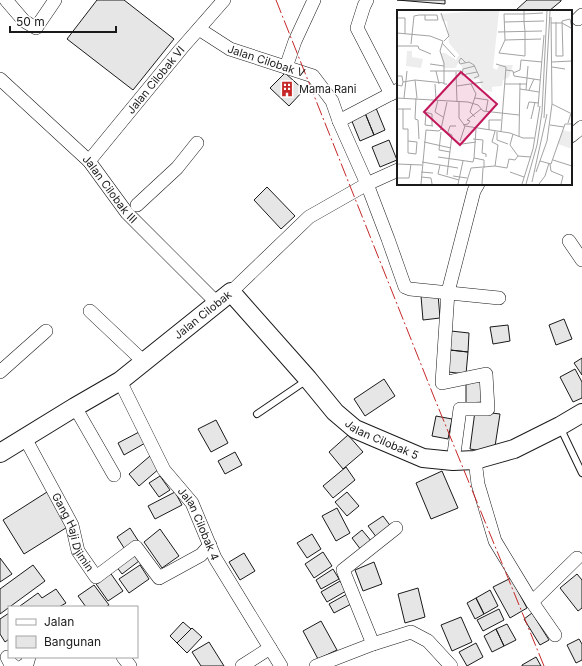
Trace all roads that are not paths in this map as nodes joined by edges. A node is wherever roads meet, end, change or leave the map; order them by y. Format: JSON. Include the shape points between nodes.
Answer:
{"nodes":[{"id":1,"x":6,"y":0,"type":"edge"},
{"id":2,"x":55,"y":0,"type":"edge"},
{"id":3,"x":224,"y":0,"type":"edge"},
{"id":4,"x":314,"y":0,"type":"edge"},
{"id":5,"x":365,"y":3,"type":"edge"},
{"id":6,"x":199,"y":29,"type":"junction"},
{"id":7,"x":286,"y":67,"type":"junction"},
{"id":8,"x":0,"y":79,"type":"edge"},
{"id":9,"x":394,"y":92,"type":"edge"},
{"id":10,"x":339,"y":121,"type":"junction"},
{"id":11,"x":582,"y":127,"type":"edge"},
{"id":12,"x":572,"y":135,"type":"edge"},
{"id":13,"x":197,"y":142,"type":"dead end"},
{"id":14,"x":89,"y":162,"type":"junction"},
{"id":15,"x":397,"y":170,"type":"edge"},
{"id":16,"x":367,"y":184,"type":"junction"},
{"id":17,"x":477,"y":185,"type":"edge"},
{"id":18,"x":131,"y":210,"type":"junction"},
{"id":19,"x":569,"y":241,"type":"dead end"},
{"id":20,"x":582,"y":260,"type":"edge"},
{"id":21,"x":231,"y":292,"type":"junction"},
{"id":22,"x":448,"y":292,"type":"junction"},
{"id":23,"x":499,"y":298,"type":"dead end"},
{"id":24,"x":217,"y":303,"type":"junction"},
{"id":25,"x":90,"y":311,"type":"dead end"},
{"id":26,"x":46,"y":331,"type":"dead end"},
{"id":27,"x":144,"y":362,"type":"junction"},
{"id":28,"x":0,"y":372,"type":"edge"},
{"id":29,"x":308,"y":379,"type":"junction"},
{"id":30,"x":120,"y":381,"type":"junction"},
{"id":31,"x":75,"y":407,"type":"junction"},
{"id":32,"x":582,"y":413,"type":"edge"},
{"id":33,"x":257,"y":414,"type":"dead end"},
{"id":34,"x":560,"y":426,"type":"junction"},
{"id":35,"x":25,"y":438,"type":"junction"},
{"id":36,"x":1,"y":449,"type":"edge"},
{"id":37,"x":475,"y":460,"type":"junction"},
{"id":38,"x":453,"y":461,"type":"junction"},
{"id":39,"x":582,"y":473,"type":"edge"},
{"id":40,"x":114,"y":474,"type":"dead end"},
{"id":41,"x":396,"y":528,"type":"dead end"},
{"id":42,"x":210,"y":545,"type":"junction"},
{"id":43,"x":577,"y":558,"type":"dead end"},
{"id":44,"x":532,"y":602,"type":"junction"},
{"id":45,"x":555,"y":635,"type":"dead end"},
{"id":46,"x":373,"y":644,"type":"junction"},
{"id":47,"x":270,"y":648,"type":"junction"},
{"id":48,"x":124,"y":658,"type":"edge"},
{"id":49,"x":130,"y":666,"type":"edge"},
{"id":50,"x":242,"y":666,"type":"edge"},
{"id":51,"x":281,"y":666,"type":"edge"},
{"id":52,"x":316,"y":666,"type":"edge"},
{"id":53,"x":451,"y":666,"type":"edge"}],
"edges":[{"from":1,"to":2,"type":"street","via":[[24,21],[36,28]]},
{"from":3,"to":6,"type":"street","name":"Jalan Cilobak VI"},
{"from":4,"to":7,"type":"street"},
{"from":5,"to":9,"type":"street","via":[[357,28]]},
{"from":6,"to":7,"type":"street","name":"Jalan Cilobak V","via":[[230,49]]},
{"from":6,"to":14,"type":"street","name":"Jalan Cilobak VI"},
{"from":7,"to":10,"type":"street","name":"Jalan Cilobak V","via":[[313,76],[332,101]]},
{"from":8,"to":14,"type":"street","name":"Jalan Cilobak III"},
{"from":9,"to":10,"type":"street"},
{"from":10,"to":16,"type":"street","name":"Jalan Cilobak V"},
{"from":11,"to":12,"type":"street"},
{"from":13,"to":18,"type":"street","via":[[177,168]]},
{"from":14,"to":18,"type":"street","name":"Jalan Cilobak III"},
{"from":15,"to":16,"type":"street","name":"Jalan Cilobak"},
{"from":16,"to":21,"type":"street","name":"Jalan Cilobak","via":[[309,217]]},
{"from":16,"to":22,"type":"street","name":"Jalan Cilobak V","via":[[405,287]]},
{"from":17,"to":22,"type":"street"},
{"from":18,"to":24,"type":"street","name":"Jalan Cilobak III"},
{"from":19,"to":20,"type":"street"},
{"from":21,"to":24,"type":"street","name":"Jalan Cilobak"},
{"from":21,"to":29,"type":"street","name":"Jalan Cilobak 5"},
{"from":22,"to":23,"type":"street"},
{"from":22,"to":38,"type":"street","via":[[442,383],[486,374],[488,409],[460,409]]},
{"from":24,"to":27,"type":"street","name":"Jalan Cilobak"},
{"from":25,"to":27,"type":"street"},
{"from":26,"to":28,"type":"street"},
{"from":27,"to":30,"type":"street","name":"Jalan Cilobak"},
{"from":29,"to":33,"type":"lane"},
{"from":29,"to":38,"type":"street","name":"Jalan Cilobak 5","via":[[335,412],[355,429],[423,458]]},
{"from":30,"to":31,"type":"street","name":"Jalan Cilobak"},
{"from":30,"to":42,"type":"street","name":"Jalan Cilobak 4","via":[[164,470],[192,503]]},
{"from":31,"to":35,"type":"street","name":"Jalan Cilobak"},
{"from":31,"to":40,"type":"street"},
{"from":32,"to":34,"type":"street","name":"Jalan Cilobak 5"},
{"from":34,"to":37,"type":"street","name":"Jalan Cilobak 5","via":[[514,449]]},
{"from":34,"to":39,"type":"lane"},
{"from":35,"to":36,"type":"street","name":"Jalan Cilobak"},
{"from":35,"to":42,"type":"street","name":"Gang Haji Djimin","via":[[72,525],[78,551],[96,576],[136,547],[159,578],[201,555]]},
{"from":37,"to":38,"type":"street","name":"Jalan Cilobak 5"},
{"from":37,"to":44,"type":"street","via":[[478,484],[494,541]]},
{"from":41,"to":46,"type":"street","via":[[344,570]]},
{"from":42,"to":47,"type":"street","name":"Jalan Cilobak 4","via":[[215,558]]},
{"from":43,"to":44,"type":"street"},
{"from":44,"to":45,"type":"street"},
{"from":46,"to":52,"type":"street"},
{"from":46,"to":53,"type":"street","via":[[411,632],[428,641]]},
{"from":47,"to":50,"type":"street"},
{"from":47,"to":51,"type":"street","name":"Jalan Cilobak 4"},
{"from":48,"to":49,"type":"street"}]}
